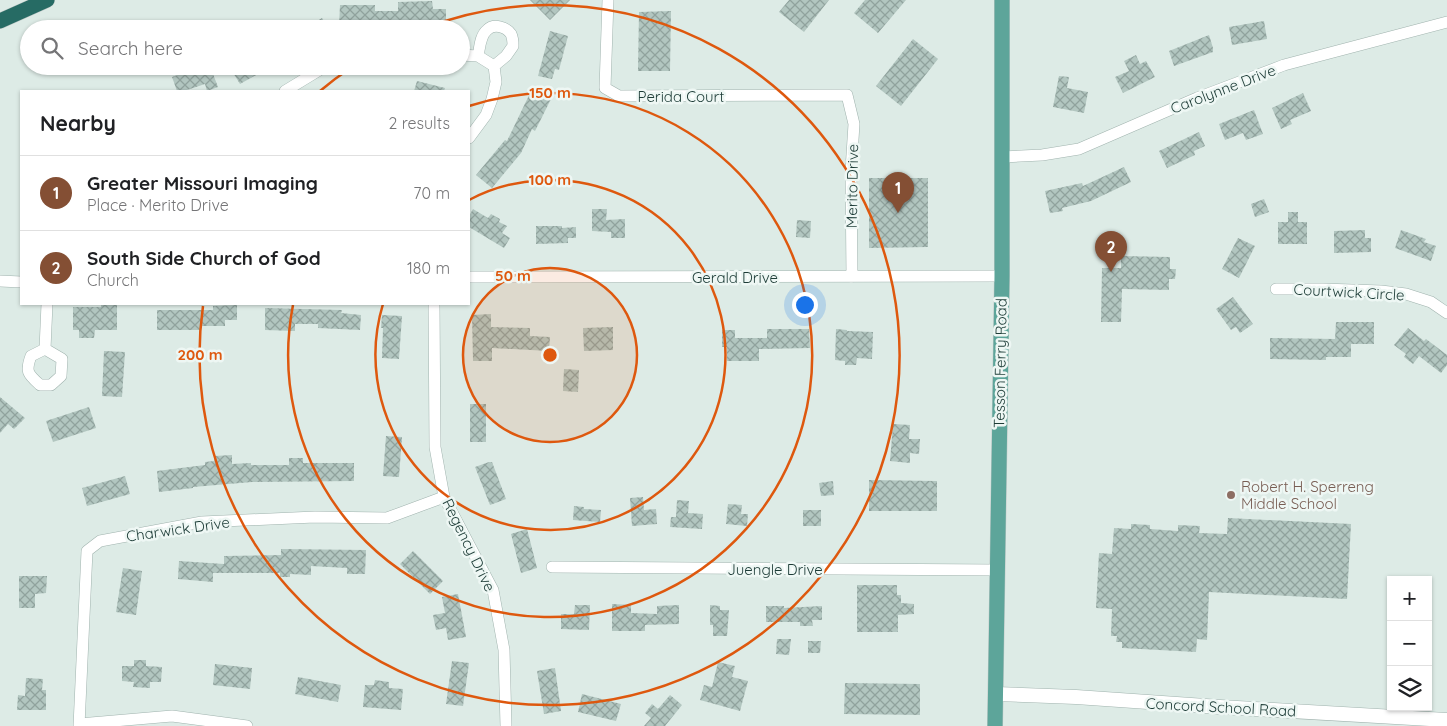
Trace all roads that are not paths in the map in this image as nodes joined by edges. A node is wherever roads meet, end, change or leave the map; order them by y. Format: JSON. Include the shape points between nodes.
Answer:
{"nodes":[{"id":1,"x":47,"y":0,"type":"edge"},
{"id":2,"x":608,"y":0,"type":"edge"},
{"id":3,"x":1002,"y":0,"type":"edge"},
{"id":4,"x":0,"y":21,"type":"edge"},
{"id":5,"x":1447,"y":22,"type":"edge"},
{"id":6,"x":470,"y":56,"type":"edge"},
{"id":7,"x":478,"y":56,"type":"junction"},
{"id":8,"x":494,"y":66,"type":"junction"},
{"id":9,"x":311,"y":75,"type":"edge"},
{"id":10,"x":286,"y":90,"type":"edge"},
{"id":11,"x":847,"y":96,"type":"joint"},
{"id":12,"x":470,"y":137,"type":"edge"},
{"id":13,"x":1002,"y":158,"type":"junction"},
{"id":14,"x":1002,"y":276,"type":"junction"},
{"id":15,"x":470,"y":277,"type":"edge"},
{"id":16,"x":852,"y":277,"type":"junction"},
{"id":17,"x":0,"y":281,"type":"edge"},
{"id":18,"x":20,"y":282,"type":"edge"},
{"id":19,"x":1276,"y":289,"type":"dead end"},
{"id":20,"x":47,"y":305,"type":"edge"},
{"id":21,"x":434,"y":305,"type":"edge"},
{"id":22,"x":1447,"y":313,"type":"edge"},
{"id":23,"x":45,"y":349,"type":"dead end"},
{"id":24,"x":444,"y":497,"type":"junction"},
{"id":25,"x":552,"y":567,"type":"dead end"},
{"id":26,"x":997,"y":570,"type":"junction"},
{"id":27,"x":996,"y":694,"type":"junction"},
{"id":28,"x":1447,"y":720,"type":"edge"},
{"id":29,"x":79,"y":725,"type":"edge"},
{"id":30,"x":247,"y":726,"type":"edge"},
{"id":31,"x":506,"y":726,"type":"edge"},
{"id":32,"x":996,"y":726,"type":"edge"}],
"edges":[{"from":1,"to":4,"type":"highway"},
{"from":2,"to":11,"type":"street","name":"Perida Court","via":[[605,88],[620,96]]},
{"from":3,"to":13,"type":"main road","name":"Tesson Ferry Road"},
{"from":5,"to":13,"type":"street","name":"Carolynne Drive","via":[[1284,65],[1079,149]]},
{"from":6,"to":7,"type":"street"},
{"from":7,"to":8,"type":"street"},
{"from":7,"to":8,"type":"street","via":[[481,38],[487,29],[505,28],[512,36],[513,46]]},
{"from":8,"to":12,"type":"street","via":[[496,82],[492,99],[486,115]]},
{"from":9,"to":10,"type":"street"},
{"from":11,"to":16,"type":"street","name":"Merito Drive","via":[[854,124]]},
{"from":13,"to":14,"type":"main road","name":"Tesson Ferry Road"},
{"from":14,"to":16,"type":"street","name":"Gerald Drive"},
{"from":14,"to":26,"type":"main road","name":"Tesson Ferry Road"},
{"from":15,"to":16,"type":"street","name":"Gerald Drive"},
{"from":17,"to":18,"type":"street"},
{"from":19,"to":22,"type":"street","name":"Courtwick Circle","via":[[1406,294],[1431,302]]},
{"from":20,"to":23,"type":"street"},
{"from":21,"to":24,"type":"street","name":"Regency Drive","via":[[435,447]]},
{"from":24,"to":29,"type":"street","name":"Charwick Drive","via":[[387,518],[315,517],[202,522],[100,541],[87,551]]},
{"from":24,"to":31,"type":"street","name":"Regency Drive","via":[[493,590],[504,650]]},
{"from":25,"to":26,"type":"street","name":"Juengle Drive"},
{"from":26,"to":27,"type":"main road","name":"Tesson Ferry Road"},
{"from":27,"to":28,"type":"street","name":"Concord School Road"},
{"from":27,"to":32,"type":"main road","name":"Tesson Ferry Road"},
{"from":29,"to":30,"type":"street","via":[[172,716]]}]}
